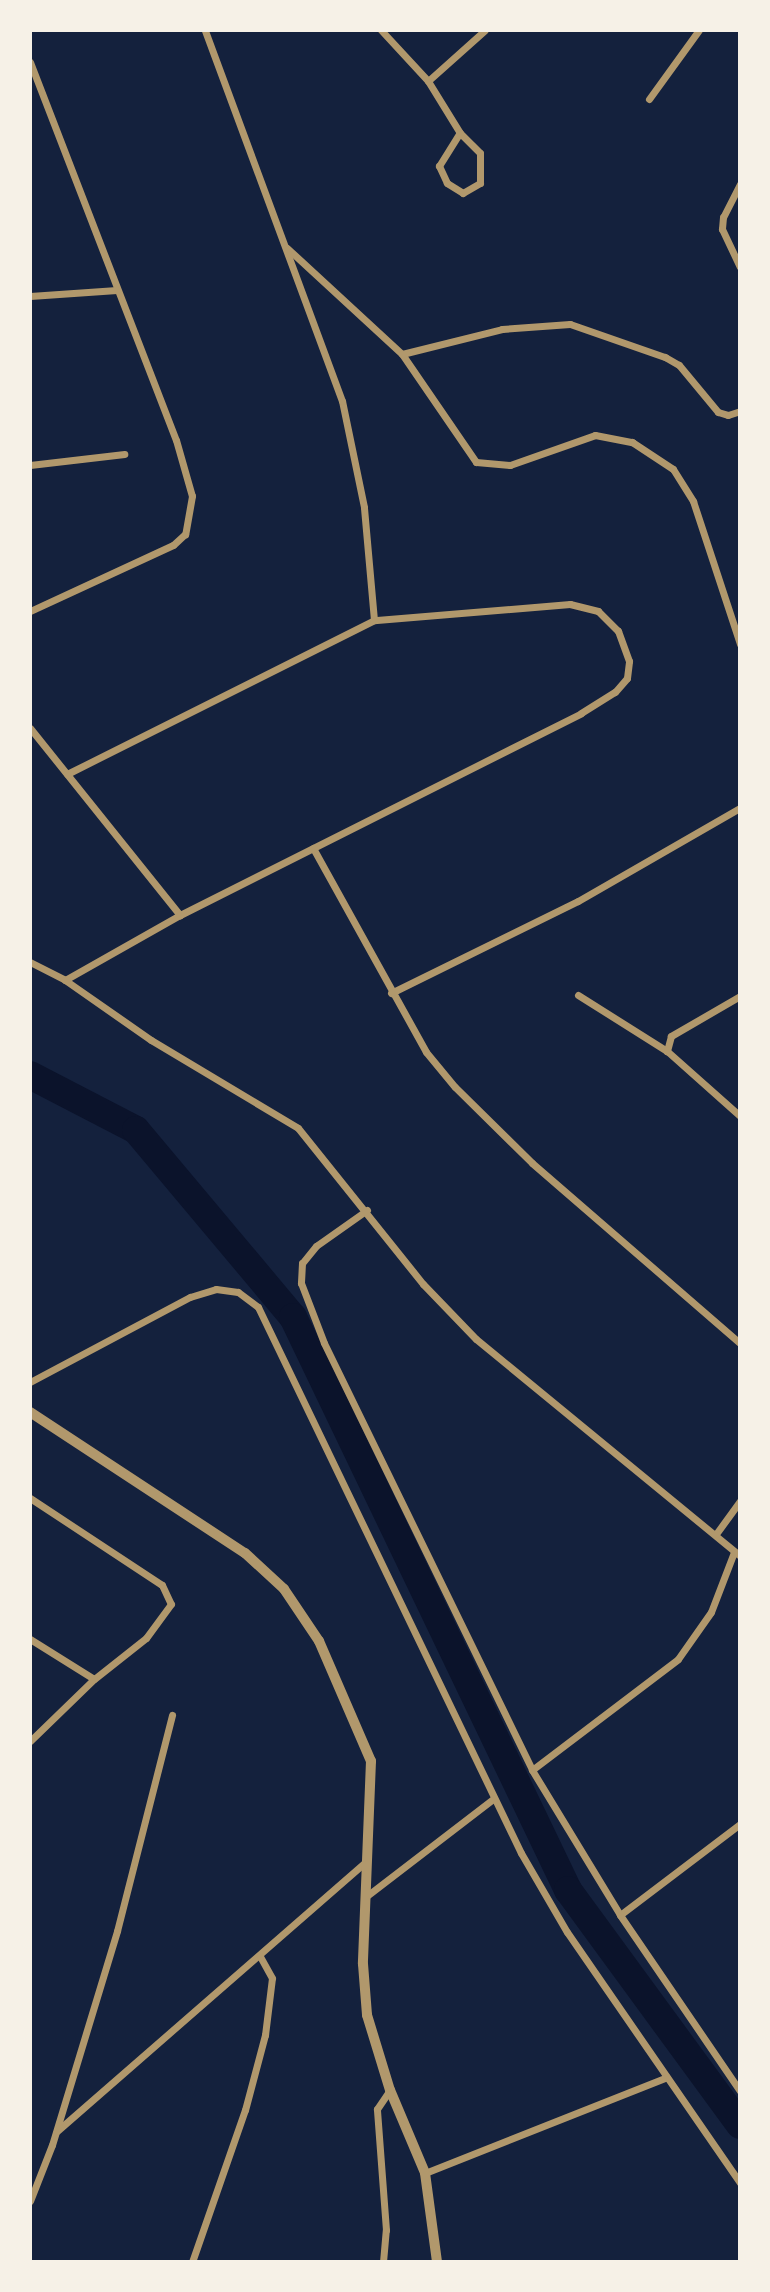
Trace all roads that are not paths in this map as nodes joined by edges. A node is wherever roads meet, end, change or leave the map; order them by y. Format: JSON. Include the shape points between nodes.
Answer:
{"nodes":[{"id":1,"x":205,"y":30,"type":"edge"},
{"id":2,"x":380,"y":30,"type":"edge"},
{"id":3,"x":485,"y":30,"type":"edge"},
{"id":4,"x":699,"y":30,"type":"edge"},
{"id":5,"x":30,"y":62,"type":"edge"},
{"id":6,"x":428,"y":81,"type":"junction"},
{"id":7,"x":649,"y":99,"type":"dead end"},
{"id":8,"x":460,"y":133,"type":"junction"},
{"id":9,"x":740,"y":184,"type":"edge"},
{"id":10,"x":286,"y":247,"type":"junction"},
{"id":11,"x":740,"y":267,"type":"edge"},
{"id":12,"x":117,"y":290,"type":"junction"},
{"id":13,"x":30,"y":296,"type":"edge"},
{"id":14,"x":402,"y":354,"type":"junction"},
{"id":15,"x":740,"y":411,"type":"edge"},
{"id":16,"x":124,"y":454,"type":"dead end"},
{"id":17,"x":30,"y":465,"type":"edge"},
{"id":18,"x":30,"y":611,"type":"edge"},
{"id":19,"x":374,"y":620,"type":"junction"},
{"id":20,"x":740,"y":644,"type":"edge"},
{"id":21,"x":30,"y":729,"type":"edge"},
{"id":22,"x":67,"y":774,"type":"junction"},
{"id":23,"x":740,"y":808,"type":"edge"},
{"id":24,"x":313,"y":848,"type":"junction"},
{"id":25,"x":180,"y":915,"type":"junction"},
{"id":26,"x":30,"y":962,"type":"edge"},
{"id":27,"x":65,"y":980,"type":"junction"},
{"id":28,"x":391,"y":993,"type":"junction"},
{"id":29,"x":578,"y":996,"type":"dead end"},
{"id":30,"x":740,"y":996,"type":"edge"},
{"id":31,"x":667,"y":1051,"type":"junction"},
{"id":32,"x":740,"y":1116,"type":"edge"},
{"id":33,"x":367,"y":1210,"type":"junction"},
{"id":34,"x":740,"y":1342,"type":"edge"},
{"id":35,"x":30,"y":1382,"type":"edge"},
{"id":36,"x":30,"y":1412,"type":"edge"},
{"id":37,"x":30,"y":1498,"type":"edge"},
{"id":38,"x":740,"y":1501,"type":"edge"},
{"id":39,"x":716,"y":1534,"type":"junction"},
{"id":40,"x":737,"y":1554,"type":"edge"},
{"id":41,"x":30,"y":1639,"type":"edge"},
{"id":42,"x":94,"y":1679,"type":"junction"},
{"id":43,"x":172,"y":1715,"type":"dead end"},
{"id":44,"x":30,"y":1741,"type":"edge"},
{"id":45,"x":532,"y":1770,"type":"junction"},
{"id":46,"x":493,"y":1799,"type":"junction"},
{"id":47,"x":740,"y":1825,"type":"edge"},
{"id":48,"x":370,"y":1858,"type":"junction"},
{"id":49,"x":368,"y":1895,"type":"junction"},
{"id":50,"x":620,"y":1915,"type":"junction"},
{"id":51,"x":260,"y":1956,"type":"junction"},
{"id":52,"x":667,"y":2077,"type":"junction"},
{"id":53,"x":390,"y":2090,"type":"junction"},
{"id":54,"x":740,"y":2091,"type":"edge"},
{"id":55,"x":57,"y":2132,"type":"junction"},
{"id":56,"x":425,"y":2173,"type":"junction"},
{"id":57,"x":740,"y":2183,"type":"edge"},
{"id":58,"x":30,"y":2201,"type":"edge"},
{"id":59,"x":191,"y":2262,"type":"edge"},
{"id":60,"x":383,"y":2262,"type":"edge"},
{"id":61,"x":437,"y":2262,"type":"edge"}],
"edges":[{"from":1,"to":10,"type":"street"},
{"from":2,"to":6,"type":"street"},
{"from":3,"to":6,"type":"street"},
{"from":4,"to":7,"type":"street"},
{"from":5,"to":12,"type":"street"},
{"from":6,"to":8,"type":"street"},
{"from":8,"to":8,"type":"street","via":[[480,153],[482,164],[477,188],[463,194],[447,183],[439,166]]},
{"from":9,"to":11,"type":"street","via":[[727,207],[722,229]]},
{"from":10,"to":14,"type":"street"},
{"from":10,"to":19,"type":"street","via":[[342,401],[365,506]]},
{"from":12,"to":13,"type":"street"},
{"from":12,"to":18,"type":"street","via":[[176,440],[192,496],[191,518],[185,534],[162,552]]},
{"from":14,"to":15,"type":"street","via":[[502,329],[570,324],[665,357],[679,365],[718,412]]},
{"from":14,"to":20,"type":"street","via":[[476,462],[510,465],[596,435],[632,442],[673,469],[698,513]]},
{"from":16,"to":17,"type":"street"},
{"from":19,"to":22,"type":"street"},
{"from":19,"to":24,"type":"street","via":[[570,604],[598,611],[618,631],[629,661],[627,678],[615,692],[581,713]]},
{"from":21,"to":22,"type":"street"},
{"from":22,"to":25,"type":"street"},
{"from":23,"to":28,"type":"street","via":[[578,901]]},
{"from":24,"to":25,"type":"street"},
{"from":24,"to":28,"type":"street"},
{"from":25,"to":27,"type":"street"},
{"from":26,"to":27,"type":"street"},
{"from":27,"to":33,"type":"street","via":[[150,1040],[298,1128]]},
{"from":28,"to":34,"type":"street","via":[[426,1052],[486,1120]]},
{"from":29,"to":31,"type":"street"},
{"from":30,"to":31,"type":"street","via":[[671,1036]]},
{"from":31,"to":32,"type":"street"},
{"from":33,"to":39,"type":"street","via":[[423,1284],[476,1339]]},
{"from":33,"to":45,"type":"street","via":[[307,1255],[301,1283],[324,1343]]},
{"from":35,"to":46,"type":"street","via":[[190,1297],[216,1289],[249,1297],[284,1358]]},
{"from":36,"to":48,"type":"street","via":[[239,1548],[284,1589],[319,1642],[371,1761]]},
{"from":37,"to":42,"type":"street","via":[[168,1593],[171,1604],[161,1623]]},
{"from":38,"to":39,"type":"street"},
{"from":39,"to":40,"type":"street"},
{"from":40,"to":45,"type":"street","via":[[711,1612],[678,1658]]},
{"from":41,"to":42,"type":"street"},
{"from":42,"to":44,"type":"street"},
{"from":43,"to":55,"type":"street","via":[[134,1870]]},
{"from":45,"to":50,"type":"street"},
{"from":46,"to":49,"type":"street"},
{"from":46,"to":52,"type":"street","via":[[567,1932]]},
{"from":47,"to":50,"type":"street"},
{"from":48,"to":49,"type":"street"},
{"from":48,"to":51,"type":"street"},
{"from":49,"to":53,"type":"street","via":[[363,1964],[367,2015]]},
{"from":50,"to":54,"type":"street"},
{"from":51,"to":55,"type":"street"},
{"from":51,"to":59,"type":"street","via":[[272,1978],[265,2035],[245,2110]]},
{"from":52,"to":56,"type":"street"},
{"from":52,"to":57,"type":"street"},
{"from":53,"to":56,"type":"street"},
{"from":53,"to":60,"type":"street","via":[[377,2109],[386,2237]]},
{"from":55,"to":58,"type":"street"},
{"from":56,"to":61,"type":"street"}]}
